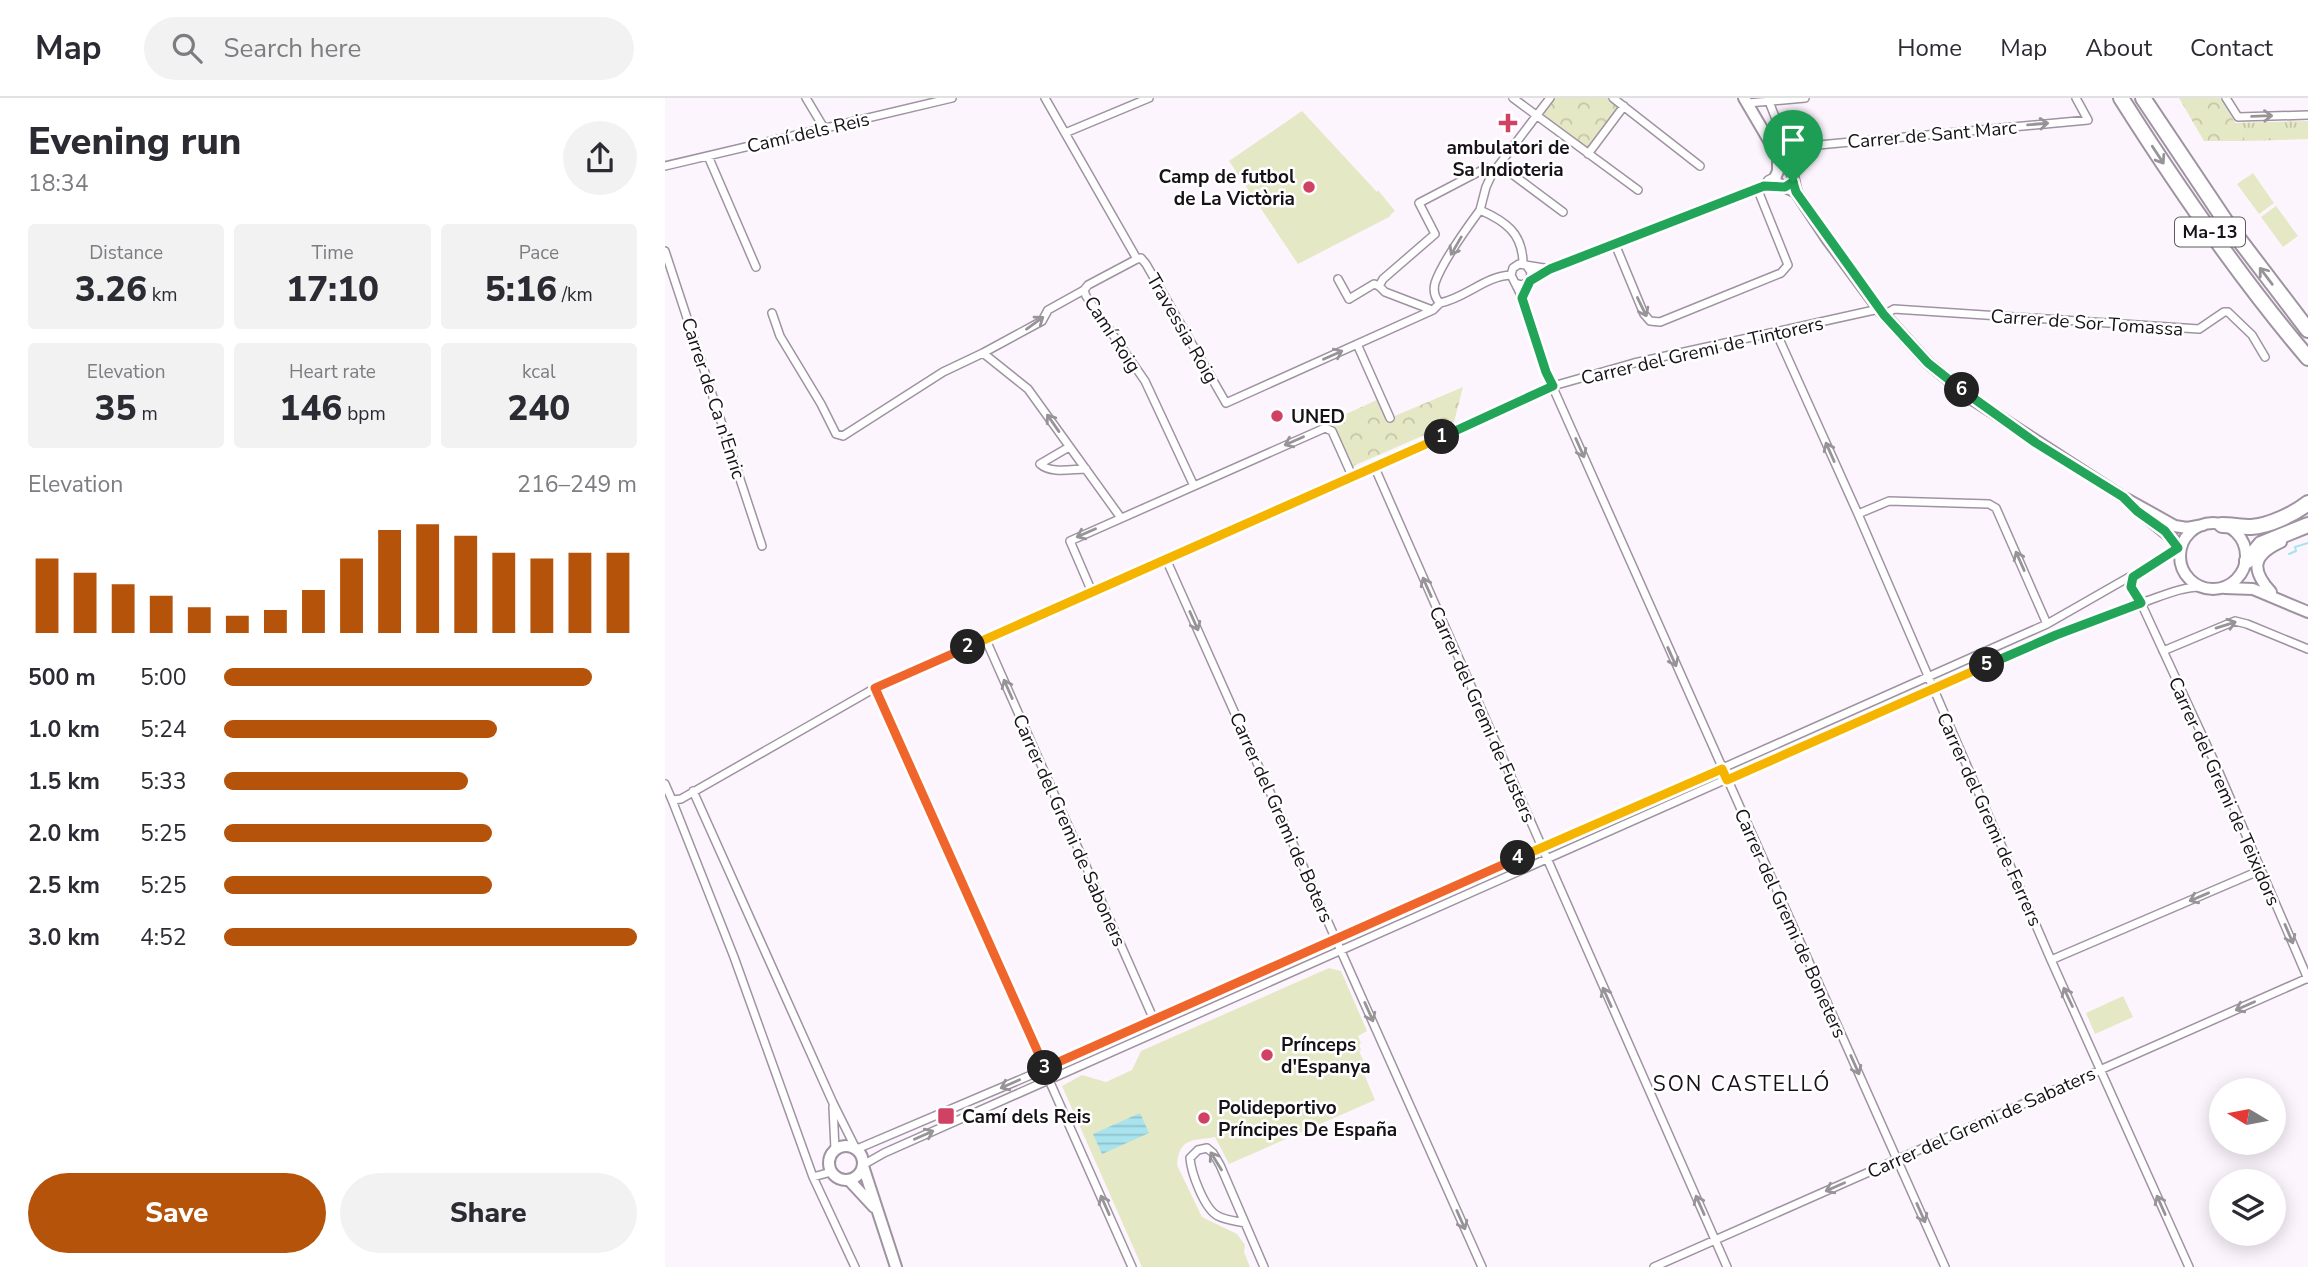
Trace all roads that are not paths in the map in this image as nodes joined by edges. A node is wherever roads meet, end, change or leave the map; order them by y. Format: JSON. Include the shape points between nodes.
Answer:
{"nodes":[{"id":1,"x":806,"y":98,"type":"edge"},
{"id":2,"x":952,"y":98,"type":"edge"},
{"id":3,"x":1045,"y":98,"type":"edge"},
{"id":4,"x":1149,"y":98,"type":"edge"},
{"id":5,"x":1514,"y":98,"type":"edge"},
{"id":6,"x":1550,"y":98,"type":"edge"},
{"id":7,"x":1613,"y":98,"type":"edge"},
{"id":8,"x":1805,"y":98,"type":"edge"},
{"id":9,"x":2076,"y":98,"type":"edge"},
{"id":10,"x":2121,"y":98,"type":"edge"},
{"id":11,"x":2143,"y":98,"type":"edge"},
{"id":12,"x":2226,"y":98,"type":"edge"},
{"id":13,"x":1768,"y":100,"type":"edge"},
{"id":14,"x":1746,"y":101,"type":"edge"},
{"id":15,"x":1624,"y":106,"type":"junction"},
{"id":16,"x":2308,"y":115,"type":"edge"},
{"id":17,"x":1537,"y":116,"type":"junction"},
{"id":18,"x":824,"y":128,"type":"junction"},
{"id":19,"x":1065,"y":133,"type":"junction"},
{"id":20,"x":1780,"y":151,"type":"junction"},
{"id":21,"x":1588,"y":154,"type":"junction"},
{"id":22,"x":708,"y":156,"type":"junction"},
{"id":23,"x":1500,"y":165,"type":"junction"},
{"id":24,"x":665,"y":166,"type":"edge"},
{"id":25,"x":1700,"y":166,"type":"dead end"},
{"id":26,"x":1780,"y":172,"type":"junction"},
{"id":27,"x":1492,"y":174,"type":"junction"},
{"id":28,"x":1761,"y":187,"type":"junction"},
{"id":29,"x":1789,"y":187,"type":"junction"},
{"id":30,"x":1638,"y":190,"type":"dead end"},
{"id":31,"x":1480,"y":211,"type":"junction"},
{"id":32,"x":1563,"y":212,"type":"dead end"},
{"id":33,"x":1615,"y":244,"type":"junction"},
{"id":34,"x":665,"y":251,"type":"edge"},
{"id":35,"x":1137,"y":259,"type":"junction"},
{"id":36,"x":1524,"y":264,"type":"junction"},
{"id":37,"x":757,"y":267,"type":"dead end"},
{"id":38,"x":1550,"y":269,"type":"junction"},
{"id":39,"x":1511,"y":275,"type":"junction"},
{"id":40,"x":1338,"y":279,"type":"dead end"},
{"id":41,"x":1529,"y":282,"type":"junction"},
{"id":42,"x":1515,"y":283,"type":"junction"},
{"id":43,"x":1379,"y":286,"type":"junction"},
{"id":44,"x":1084,"y":290,"type":"junction"},
{"id":45,"x":1522,"y":298,"type":"junction"},
{"id":46,"x":1440,"y":303,"type":"junction"},
{"id":47,"x":1433,"y":310,"type":"junction"},
{"id":48,"x":1881,"y":312,"type":"junction"},
{"id":49,"x":772,"y":313,"type":"dead end"},
{"id":50,"x":2308,"y":330,"type":"edge"},
{"id":51,"x":1776,"y":332,"type":"junction"},
{"id":52,"x":1357,"y":344,"type":"junction"},
{"id":53,"x":983,"y":353,"type":"junction"},
{"id":54,"x":2265,"y":357,"type":"dead end"},
{"id":55,"x":2308,"y":358,"type":"edge"},
{"id":56,"x":1553,"y":386,"type":"junction"},
{"id":57,"x":1389,"y":418,"type":"dead end"},
{"id":58,"x":1069,"y":446,"type":"junction"},
{"id":59,"x":1374,"y":468,"type":"junction"},
{"id":60,"x":1086,"y":470,"type":"junction"},
{"id":61,"x":1353,"y":478,"type":"junction"},
{"id":62,"x":1194,"y":486,"type":"junction"},
{"id":63,"x":2123,"y":497,"type":"junction"},
{"id":64,"x":2308,"y":503,"type":"edge"},
{"id":65,"x":2308,"y":513,"type":"edge"},
{"id":66,"x":1858,"y":514,"type":"junction"},
{"id":67,"x":1121,"y":518,"type":"junction"},
{"id":68,"x":2203,"y":525,"type":"junction"},
{"id":69,"x":2308,"y":525,"type":"edge"},
{"id":70,"x":2227,"y":527,"type":"junction"},
{"id":71,"x":2308,"y":532,"type":"edge"},
{"id":72,"x":762,"y":546,"type":"dead end"},
{"id":73,"x":2181,"y":548,"type":"junction"},
{"id":74,"x":1166,"y":559,"type":"junction"},
{"id":75,"x":2246,"y":560,"type":"junction"},
{"id":76,"x":2135,"y":574,"type":"junction"},
{"id":77,"x":2203,"y":587,"type":"junction"},
{"id":78,"x":2222,"y":588,"type":"junction"},
{"id":79,"x":1092,"y":592,"type":"junction"},
{"id":80,"x":2271,"y":592,"type":"junction"},
{"id":81,"x":2284,"y":601,"type":"junction"},
{"id":82,"x":2141,"y":603,"type":"junction"},
{"id":83,"x":2308,"y":612,"type":"edge"},
{"id":84,"x":2047,"y":624,"type":"junction"},
{"id":85,"x":986,"y":639,"type":"junction"},
{"id":86,"x":2308,"y":649,"type":"edge"},
{"id":87,"x":2163,"y":651,"type":"junction"},
{"id":88,"x":1928,"y":678,"type":"junction"},
{"id":89,"x":875,"y":688,"type":"junction"},
{"id":90,"x":1932,"y":688,"type":"junction"},
{"id":91,"x":1722,"y":769,"type":"junction"},
{"id":92,"x":1727,"y":780,"type":"junction"},
{"id":93,"x":665,"y":784,"type":"edge"},
{"id":94,"x":693,"y":791,"type":"junction"},
{"id":95,"x":672,"y":800,"type":"junction"},
{"id":96,"x":1541,"y":848,"type":"junction"},
{"id":97,"x":1547,"y":860,"type":"junction"},
{"id":98,"x":2261,"y":870,"type":"junction"},
{"id":99,"x":1336,"y":939,"type":"junction"},
{"id":100,"x":1341,"y":950,"type":"junction"},
{"id":101,"x":2052,"y":960,"type":"junction"},
{"id":102,"x":2308,"y":978,"type":"edge"},
{"id":103,"x":1154,"y":1020,"type":"junction"},
{"id":104,"x":1045,"y":1069,"type":"junction"},
{"id":105,"x":2101,"y":1069,"type":"junction"},
{"id":106,"x":1049,"y":1080,"type":"junction"},
{"id":107,"x":833,"y":1103,"type":"junction"},
{"id":108,"x":835,"y":1149,"type":"junction"},
{"id":109,"x":857,"y":1149,"type":"junction"},
{"id":110,"x":1898,"y":1159,"type":"junction"},
{"id":111,"x":863,"y":1165,"type":"junction"},
{"id":112,"x":831,"y":1172,"type":"junction"},
{"id":113,"x":813,"y":1177,"type":"junction"},
{"id":114,"x":849,"y":1180,"type":"junction"},
{"id":115,"x":876,"y":1209,"type":"junction"},
{"id":116,"x":1245,"y":1223,"type":"junction"},
{"id":117,"x":1716,"y":1240,"type":"junction"},
{"id":118,"x":855,"y":1267,"type":"edge"},
{"id":119,"x":896,"y":1267,"type":"edge"},
{"id":120,"x":1132,"y":1267,"type":"edge"},
{"id":121,"x":1264,"y":1267,"type":"edge"},
{"id":122,"x":1482,"y":1267,"type":"edge"},
{"id":123,"x":1654,"y":1267,"type":"edge"},
{"id":124,"x":1727,"y":1267,"type":"edge"},
{"id":125,"x":1945,"y":1267,"type":"edge"},
{"id":126,"x":2189,"y":1267,"type":"edge"}],
"edges":[{"from":1,"to":18,"type":"street"},
{"from":2,"to":18,"type":"street","name":"Camí dels Reis"},
{"from":3,"to":19,"type":"street"},
{"from":4,"to":19,"type":"street"},
{"from":5,"to":17,"type":"street"},
{"from":6,"to":17,"type":"street"},
{"from":7,"to":15,"type":"street"},
{"from":8,"to":13,"type":"street"},
{"from":20,"to":9,"type":"street","name":"Carrer de Sant Marc","one_way":true,"via":[[2088,120]]},
{"from":10,"to":55,"type":"highway","number":"Ma-13","one_way":true,"via":[[2201,220]]},
{"from":50,"to":11,"type":"highway","number":"Ma-13","one_way":true,"via":[[2228,225]]},
{"from":12,"to":16,"type":"street","one_way":true,"via":[[2238,117]]},
{"from":13,"to":14,"type":"street"},
{"from":13,"to":20,"type":"street"},
{"from":14,"to":20,"type":"main road"},
{"from":15,"to":21,"type":"street"},
{"from":15,"to":25,"type":"street"},
{"from":17,"to":21,"type":"street"},
{"from":17,"to":23,"type":"street"},
{"from":18,"to":22,"type":"street","name":"Camí dels Reis"},
{"from":19,"to":35,"type":"street"},
{"from":20,"to":26,"type":"main road"},
{"from":21,"to":30,"type":"street"},
{"from":22,"to":24,"type":"street","name":"Camí dels Reis"},
{"from":22,"to":37,"type":"street"},
{"from":23,"to":27,"type":"street"},
{"from":23,"to":32,"type":"street"},
{"from":26,"to":28,"type":"street"},
{"from":26,"to":29,"type":"main road","via":[[1776,181]]},
{"from":26,"to":29,"type":"main road","via":[[1794,176]]},
{"from":27,"to":31,"type":"street"},
{"from":27,"to":43,"type":"street","via":[[1486,168],[1419,203],[1435,234]]},
{"from":28,"to":29,"type":"street"},
{"from":28,"to":33,"type":"street"},
{"from":33,"to":28,"type":"street","one_way":true,"via":[[1644,314],[1650,321],[1660,322],[1781,273],[1788,265]]},
{"from":29,"to":48,"type":"main road"},
{"from":31,"to":36,"type":"street","via":[[1503,221],[1515,233]]},
{"from":31,"to":46,"type":"street","one_way":true,"via":[[1434,285]]},
{"from":33,"to":38,"type":"street"},
{"from":34,"to":72,"type":"street","name":"Carrer de Ca n'Enric"},
{"from":35,"to":44,"type":"street","name":"Camí Roig"},
{"from":35,"to":52,"type":"street","name":"Travessia Roig","one_way":true,"via":[[1146,264],[1226,403]]},
{"from":36,"to":38,"type":"street"},
{"from":36,"to":39,"type":"street","via":[[1513,268]]},
{"from":36,"to":41,"type":"street","via":[[1531,272]]},
{"from":38,"to":41,"type":"street"},
{"from":39,"to":42,"type":"street"},
{"from":39,"to":46,"type":"street"},
{"from":40,"to":43,"type":"street","via":[[1349,299],[1374,284]]},
{"from":41,"to":42,"type":"street"},
{"from":41,"to":45,"type":"street"},
{"from":42,"to":45,"type":"street"},
{"from":43,"to":47,"type":"street"},
{"from":53,"to":44,"type":"street","one_way":true,"via":[[1042,321],[1048,310]]},
{"from":44,"to":62,"type":"street","name":"Camí Roig","via":[[1145,381]]},
{"from":45,"to":56,"type":"street","name":"Carrer del Gremi de Boneters"},
{"from":46,"to":47,"type":"street"},
{"from":47,"to":52,"type":"street"},
{"from":48,"to":51,"type":"street","name":"Carrer del Gremi de Tintorers"},
{"from":48,"to":54,"type":"street","name":"Carrer de Sor Tomassa","via":[[1894,309],[2199,329],[2228,312],[2252,335]]},
{"from":48,"to":63,"type":"main road","via":[[1928,363],[1975,401]]},
{"from":49,"to":53,"type":"street","via":[[835,435],[843,436],[943,372]]},
{"from":51,"to":56,"type":"street","name":"Carrer del Gremi de Tintorers"},
{"from":66,"to":51,"type":"street","name":"Carrer del Gremi de Ferrers","one_way":true},
{"from":52,"to":57,"type":"street"},
{"from":58,"to":53,"type":"street","one_way":true,"via":[[1028,388]]},
{"from":56,"to":59,"type":"street","name":"Carrer del Gremi de Tintorers"},
{"from":56,"to":91,"type":"street","name":"Carrer del Gremi de Boneters","one_way":true},
{"from":58,"to":60,"type":"street"},
{"from":58,"to":60,"type":"street","via":[[1040,464],[1042,467]]},
{"from":59,"to":61,"type":"street","name":"Carrer del Gremi de Tintorers"},
{"from":96,"to":59,"type":"street","name":"Carrer del Gremi de Fusters","one_way":true},
{"from":60,"to":67,"type":"street"},
{"from":61,"to":62,"type":"street","one_way":true,"via":[[1332,431],[1325,428]]},
{"from":61,"to":74,"type":"street","name":"Carrer del Gremi de Tintorers"},
{"from":62,"to":67,"type":"street"},
{"from":63,"to":68,"type":"main road","via":[[2175,526]]},
{"from":63,"to":73,"type":"main road"},
{"from":64,"to":70,"type":"highway","via":[[2258,526]]},
{"from":65,"to":70,"type":"main road","via":[[2257,532]]},
{"from":84,"to":66,"type":"street","one_way":true,"via":[[1996,508],[1889,500]]},
{"from":66,"to":88,"type":"street","name":"Carrer del Gremi de Ferrers"},
{"from":67,"to":79,"type":"street","one_way":true,"via":[[1070,541]]},
{"from":68,"to":70,"type":"main road"},
{"from":68,"to":73,"type":"main road","via":[[2191,532]]},
{"from":69,"to":75,"type":"highway","via":[[2261,544]]},
{"from":70,"to":75,"type":"main road","via":[[2241,538]]},
{"from":71,"to":80,"type":"main road","via":[[2275,545],[2259,559],[2258,576]]},
{"from":73,"to":76,"type":"street"},
{"from":73,"to":77,"type":"main road","via":[[2183,569]]},
{"from":74,"to":79,"type":"street","name":"Carrer del Gremi de Tintorers"},
{"from":74,"to":99,"type":"street","name":"Carrer del Gremi de Boters","one_way":true},
{"from":75,"to":78,"type":"main road","via":[[2236,580]]},
{"from":75,"to":80,"type":"main road","via":[[2251,578]]},
{"from":76,"to":82,"type":"street","name":"Carrer del Gremi de Teixidors","via":[[2131,587]]},
{"from":76,"to":84,"type":"street"},
{"from":77,"to":78,"type":"main road"},
{"from":77,"to":82,"type":"street"},
{"from":78,"to":81,"type":"main road","via":[[2253,589]]},
{"from":79,"to":85,"type":"street","name":"Carrer del Gremi de Tintorers"},
{"from":80,"to":81,"type":"main road"},
{"from":81,"to":83,"type":"main road"},
{"from":82,"to":87,"type":"street","name":"Carrer del Gremi de Teixidors"},
{"from":82,"to":90,"type":"street"},
{"from":84,"to":88,"type":"street"},
{"from":85,"to":89,"type":"street","name":"Carrer del Gremi de Tintorers"},
{"from":103,"to":85,"type":"street","name":"Carrer del Gremi de Saboners","one_way":true},
{"from":87,"to":86,"type":"street","one_way":true,"via":[[2235,621]]},
{"from":87,"to":98,"type":"street","name":"Carrer del Gremi de Teixidors"},
{"from":88,"to":90,"type":"street","name":"Carrer del Gremi de Ferrers"},
{"from":88,"to":91,"type":"street"},
{"from":89,"to":94,"type":"street","name":"Carrer del Gremi de Tintorers"},
{"from":89,"to":104,"type":"street"},
{"from":90,"to":92,"type":"street"},
{"from":90,"to":101,"type":"street","name":"Carrer del Gremi de Ferrers"},
{"from":91,"to":92,"type":"street","name":"Carrer del Gremi de Boneters"},
{"from":91,"to":96,"type":"street"},
{"from":92,"to":97,"type":"street"},
{"from":92,"to":110,"type":"street","name":"Carrer del Gremi de Boneters","one_way":true},
{"from":93,"to":95,"type":"street"},
{"from":94,"to":95,"type":"street"},
{"from":94,"to":107,"type":"street"},
{"from":95,"to":113,"type":"street"},
{"from":96,"to":97,"type":"street","name":"Carrer del Gremi de Fusters"},
{"from":96,"to":99,"type":"street"},
{"from":97,"to":100,"type":"street"},
{"from":117,"to":97,"type":"street","name":"Carrer del Gremi de Fusters","one_way":true},
{"from":98,"to":101,"type":"street","one_way":true},
{"from":98,"to":102,"type":"street","name":"Carrer del Gremi de Teixidors","one_way":true},
{"from":99,"to":100,"type":"street","name":"Carrer del Gremi de Boters"},
{"from":99,"to":103,"type":"street"},
{"from":100,"to":106,"type":"street"},
{"from":100,"to":122,"type":"street","name":"Carrer del Gremi de Boters","one_way":true},
{"from":105,"to":101,"type":"street","name":"Carrer del Gremi de Ferrers","one_way":true},
{"from":102,"to":105,"type":"street","name":"Carrer del Gremi de Sabaters","one_way":true},
{"from":103,"to":104,"type":"street"},
{"from":104,"to":106,"type":"street"},
{"from":104,"to":109,"type":"street","one_way":true},
{"from":105,"to":110,"type":"street","name":"Carrer del Gremi de Sabaters"},
{"from":126,"to":105,"type":"street","name":"Carrer del Gremi de Ferrers","one_way":true},
{"from":111,"to":106,"type":"street","one_way":true},
{"from":120,"to":106,"type":"street","one_way":true},
{"from":107,"to":108,"type":"street"},
{"from":107,"to":109,"type":"street"},
{"from":108,"to":109,"type":"main road","via":[[845,1145]]},
{"from":108,"to":112,"type":"main road","via":[[828,1163]]},
{"from":109,"to":111,"type":"main road"},
{"from":110,"to":117,"type":"street","name":"Carrer del Gremi de Sabaters","one_way":true},
{"from":110,"to":125,"type":"street","name":"Carrer del Gremi de Boneters","one_way":true},
{"from":111,"to":114,"type":"main road"},
{"from":111,"to":115,"type":"main road"},
{"from":112,"to":113,"type":"street"},
{"from":112,"to":114,"type":"main road"},
{"from":113,"to":118,"type":"street"},
{"from":114,"to":115,"type":"main road"},
{"from":115,"to":119,"type":"main road"},
{"from":116,"to":116,"type":"street","one_way":true,"via":[[1213,1153],[1206,1148],[1198,1150],[1190,1157],[1191,1169],[1208,1208],[1217,1216]]},
{"from":116,"to":121,"type":"street"},
{"from":117,"to":123,"type":"street","name":"Carrer del Gremi de Sabaters"},
{"from":117,"to":124,"type":"street","name":"Carrer del Gremi de Fusters"}]}
